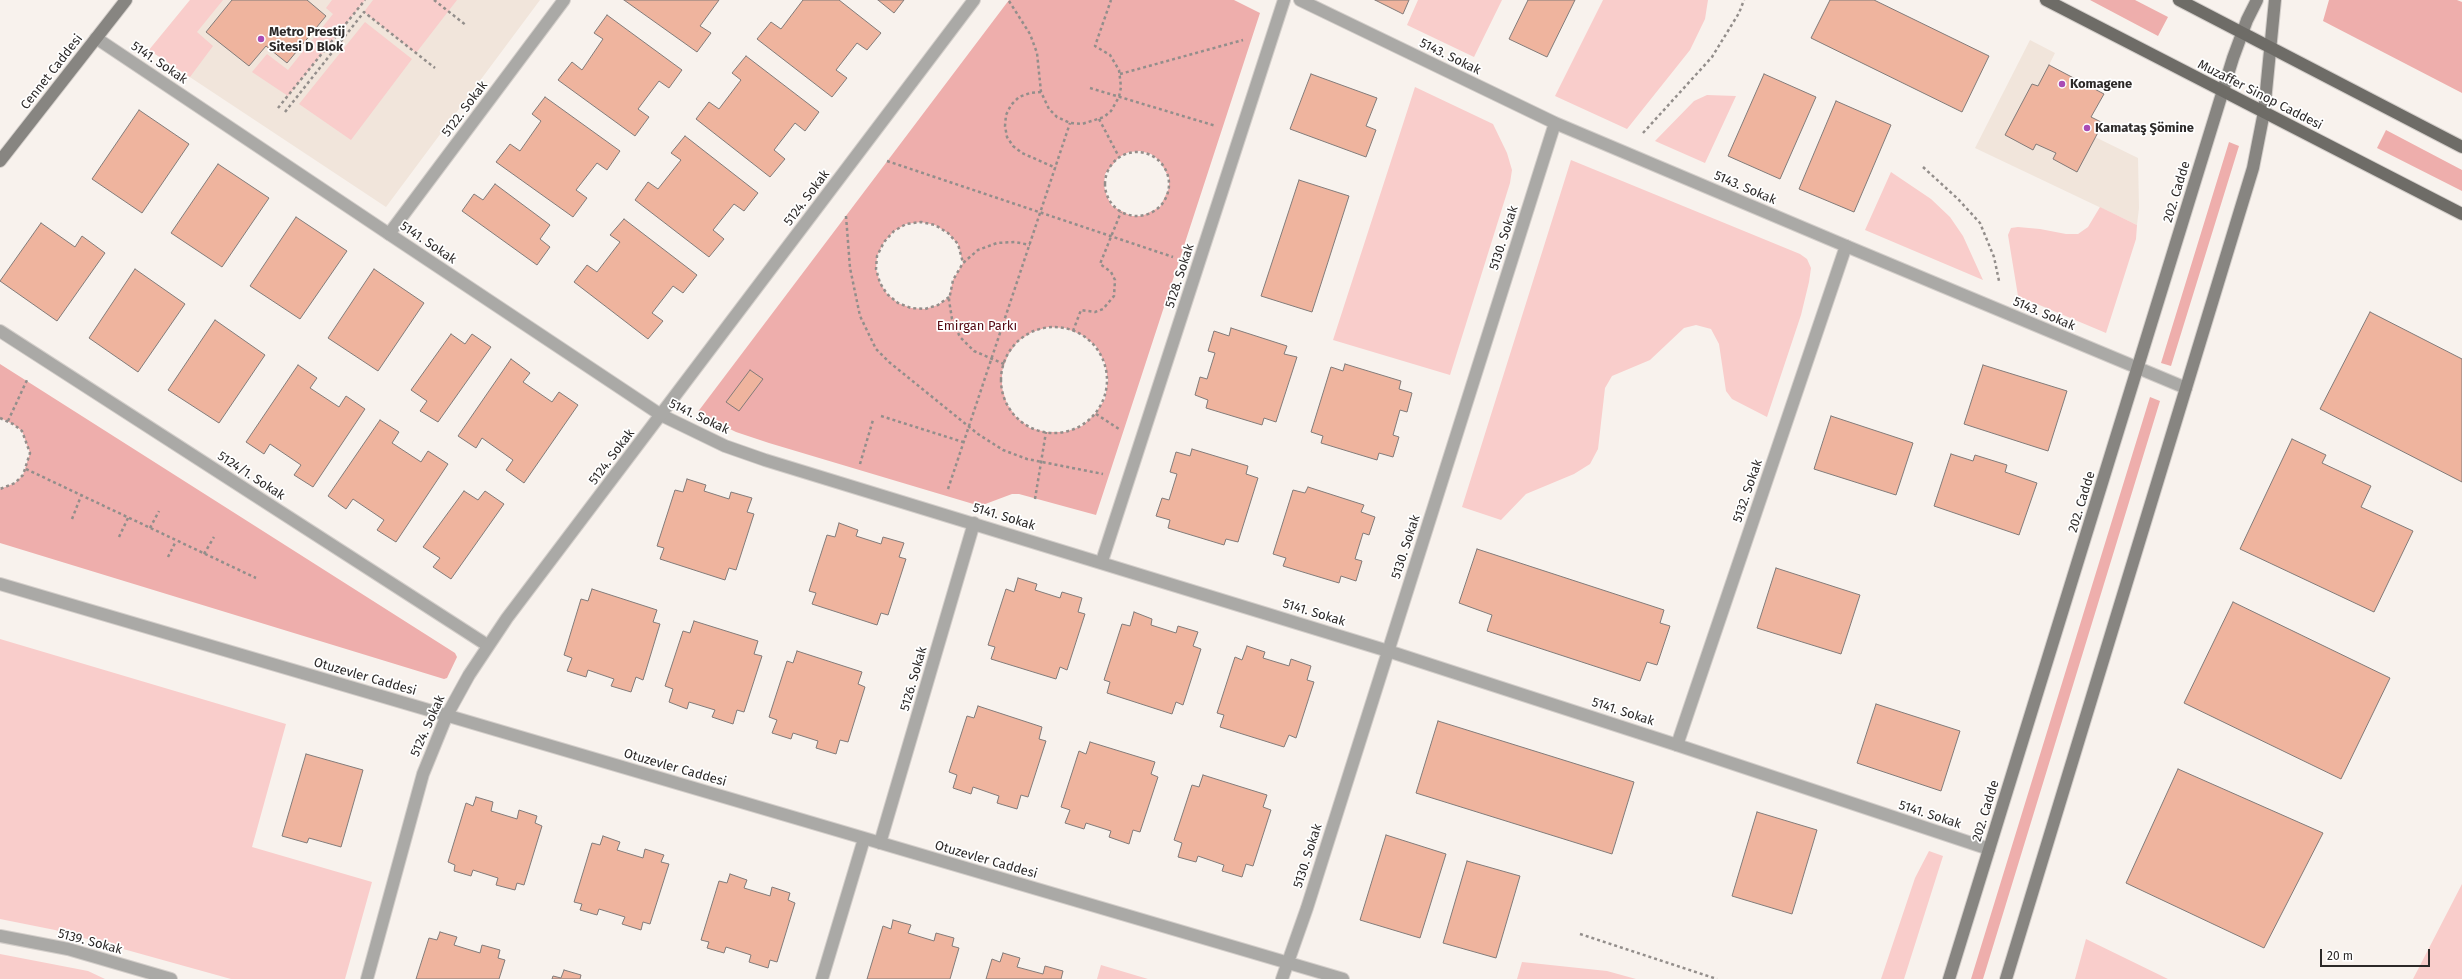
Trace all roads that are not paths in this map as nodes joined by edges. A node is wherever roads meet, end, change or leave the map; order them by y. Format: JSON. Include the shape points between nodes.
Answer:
{"nodes":[{"id":1,"x":126,"y":0,"type":"edge"},
{"id":2,"x":564,"y":0,"type":"edge"},
{"id":3,"x":974,"y":0,"type":"edge"},
{"id":4,"x":1284,"y":0,"type":"edge"},
{"id":5,"x":1300,"y":0,"type":"edge"},
{"id":6,"x":2046,"y":0,"type":"edge"},
{"id":7,"x":2179,"y":0,"type":"edge"},
{"id":8,"x":2257,"y":0,"type":"edge"},
{"id":9,"x":2275,"y":0,"type":"edge"},
{"id":10,"x":2242,"y":33,"type":"junction"},
{"id":11,"x":96,"y":38,"type":"junction"},
{"id":12,"x":2270,"y":48,"type":"junction"},
{"id":13,"x":2223,"y":92,"type":"junction"},
{"id":14,"x":2264,"y":112,"type":"junction"},
{"id":15,"x":1555,"y":123,"type":"junction"},
{"id":16,"x":2462,"y":147,"type":"edge"},
{"id":17,"x":0,"y":161,"type":"edge"},
{"id":18,"x":2462,"y":214,"type":"edge"},
{"id":19,"x":389,"y":234,"type":"junction"},
{"id":20,"x":1846,"y":246,"type":"junction"},
{"id":21,"x":0,"y":331,"type":"edge"},
{"id":22,"x":2138,"y":368,"type":"junction"},
{"id":23,"x":2186,"y":388,"type":"junction"},
{"id":24,"x":661,"y":415,"type":"junction"},
{"id":25,"x":974,"y":523,"type":"junction"},
{"id":26,"x":1102,"y":561,"type":"junction"},
{"id":27,"x":0,"y":584,"type":"edge"},
{"id":28,"x":487,"y":645,"type":"junction"},
{"id":29,"x":1388,"y":651,"type":"junction"},
{"id":30,"x":447,"y":715,"type":"junction"},
{"id":31,"x":1677,"y":745,"type":"junction"},
{"id":32,"x":864,"y":839,"type":"junction"},
{"id":33,"x":880,"y":843,"type":"junction"},
{"id":34,"x":1989,"y":849,"type":"junction"},
{"id":35,"x":0,"y":936,"type":"edge"},
{"id":36,"x":1287,"y":963,"type":"junction"},
{"id":37,"x":154,"y":977,"type":"edge"},
{"id":38,"x":171,"y":979,"type":"edge"},
{"id":39,"x":367,"y":979,"type":"edge"},
{"id":40,"x":822,"y":979,"type":"edge"},
{"id":41,"x":1282,"y":979,"type":"edge"},
{"id":42,"x":1343,"y":979,"type":"edge"},
{"id":43,"x":1949,"y":979,"type":"edge"},
{"id":44,"x":2006,"y":979,"type":"edge"}],
"edges":[{"from":1,"to":11,"type":"main road","name":"Cennet Caddesi"},
{"from":2,"to":19,"type":"street","name":"5122. Sokak"},
{"from":3,"to":24,"type":"street","name":"5124. Sokak"},
{"from":4,"to":26,"type":"street","name":"5128. Sokak"},
{"from":5,"to":15,"type":"street","name":"5143. Sokak"},
{"from":6,"to":13,"type":"main road","name":"Muzaffer Sinop Caddesi"},
{"from":7,"to":10,"type":"main road"},
{"from":8,"to":10,"type":"main road","name":"202. Cadde"},
{"from":9,"to":12,"type":"main road"},
{"from":10,"to":12,"type":"main road"},
{"from":10,"to":13,"type":"main road","name":"202. Cadde"},
{"from":11,"to":17,"type":"main road","name":"Cennet Caddesi"},
{"from":11,"to":19,"type":"street","name":"5141. Sokak"},
{"from":12,"to":14,"type":"main road"},
{"from":12,"to":16,"type":"main road"},
{"from":13,"to":14,"type":"main road","name":"Muzaffer Sinop Caddesi"},
{"from":13,"to":22,"type":"main road","name":"202. Cadde"},
{"from":14,"to":18,"type":"main road","name":"Muzaffer Sinop Caddesi"},
{"from":14,"to":23,"type":"main road","via":[[2252,168]]},
{"from":15,"to":20,"type":"street","name":"5143. Sokak"},
{"from":15,"to":29,"type":"street","name":"5130. Sokak"},
{"from":19,"to":24,"type":"street","name":"5141. Sokak"},
{"from":20,"to":22,"type":"street","name":"5143. Sokak"},
{"from":20,"to":31,"type":"street","name":"5132. Sokak"},
{"from":21,"to":28,"type":"street","name":"5124/1. Sokak"},
{"from":22,"to":23,"type":"street","name":"5143. Sokak"},
{"from":22,"to":34,"type":"main road","name":"202. Cadde"},
{"from":23,"to":44,"type":"main road"},
{"from":24,"to":25,"type":"street","name":"5141. Sokak","via":[[725,446],[765,460]]},
{"from":24,"to":28,"type":"street","name":"5124. Sokak"},
{"from":25,"to":26,"type":"street","name":"5141. Sokak"},
{"from":25,"to":33,"type":"street","name":"5126. Sokak"},
{"from":26,"to":29,"type":"street","name":"5141. Sokak"},
{"from":27,"to":30,"type":"street","name":"Otuzevler Caddesi"},
{"from":28,"to":30,"type":"street","name":"5124. Sokak"},
{"from":29,"to":31,"type":"street","name":"5141. Sokak"},
{"from":29,"to":36,"type":"street","name":"5130. Sokak","via":[[1307,908]]},
{"from":30,"to":32,"type":"street","name":"Otuzevler Caddesi"},
{"from":30,"to":39,"type":"street","name":"5124. Sokak","via":[[423,774]]},
{"from":31,"to":34,"type":"street","name":"5141. Sokak"},
{"from":32,"to":33,"type":"street","name":"Otuzevler Caddesi"},
{"from":32,"to":40,"type":"street"},
{"from":33,"to":36,"type":"street","name":"Otuzevler Caddesi"},
{"from":34,"to":43,"type":"main road","name":"202. Cadde"},
{"from":35,"to":37,"type":"street","name":"5139. Sokak","via":[[68,949]]},
{"from":36,"to":41,"type":"street","name":"5130. Sokak"},
{"from":36,"to":42,"type":"street","name":"Otuzevler Caddesi"},
{"from":37,"to":38,"type":"street","name":"5139. Sokak"}]}
